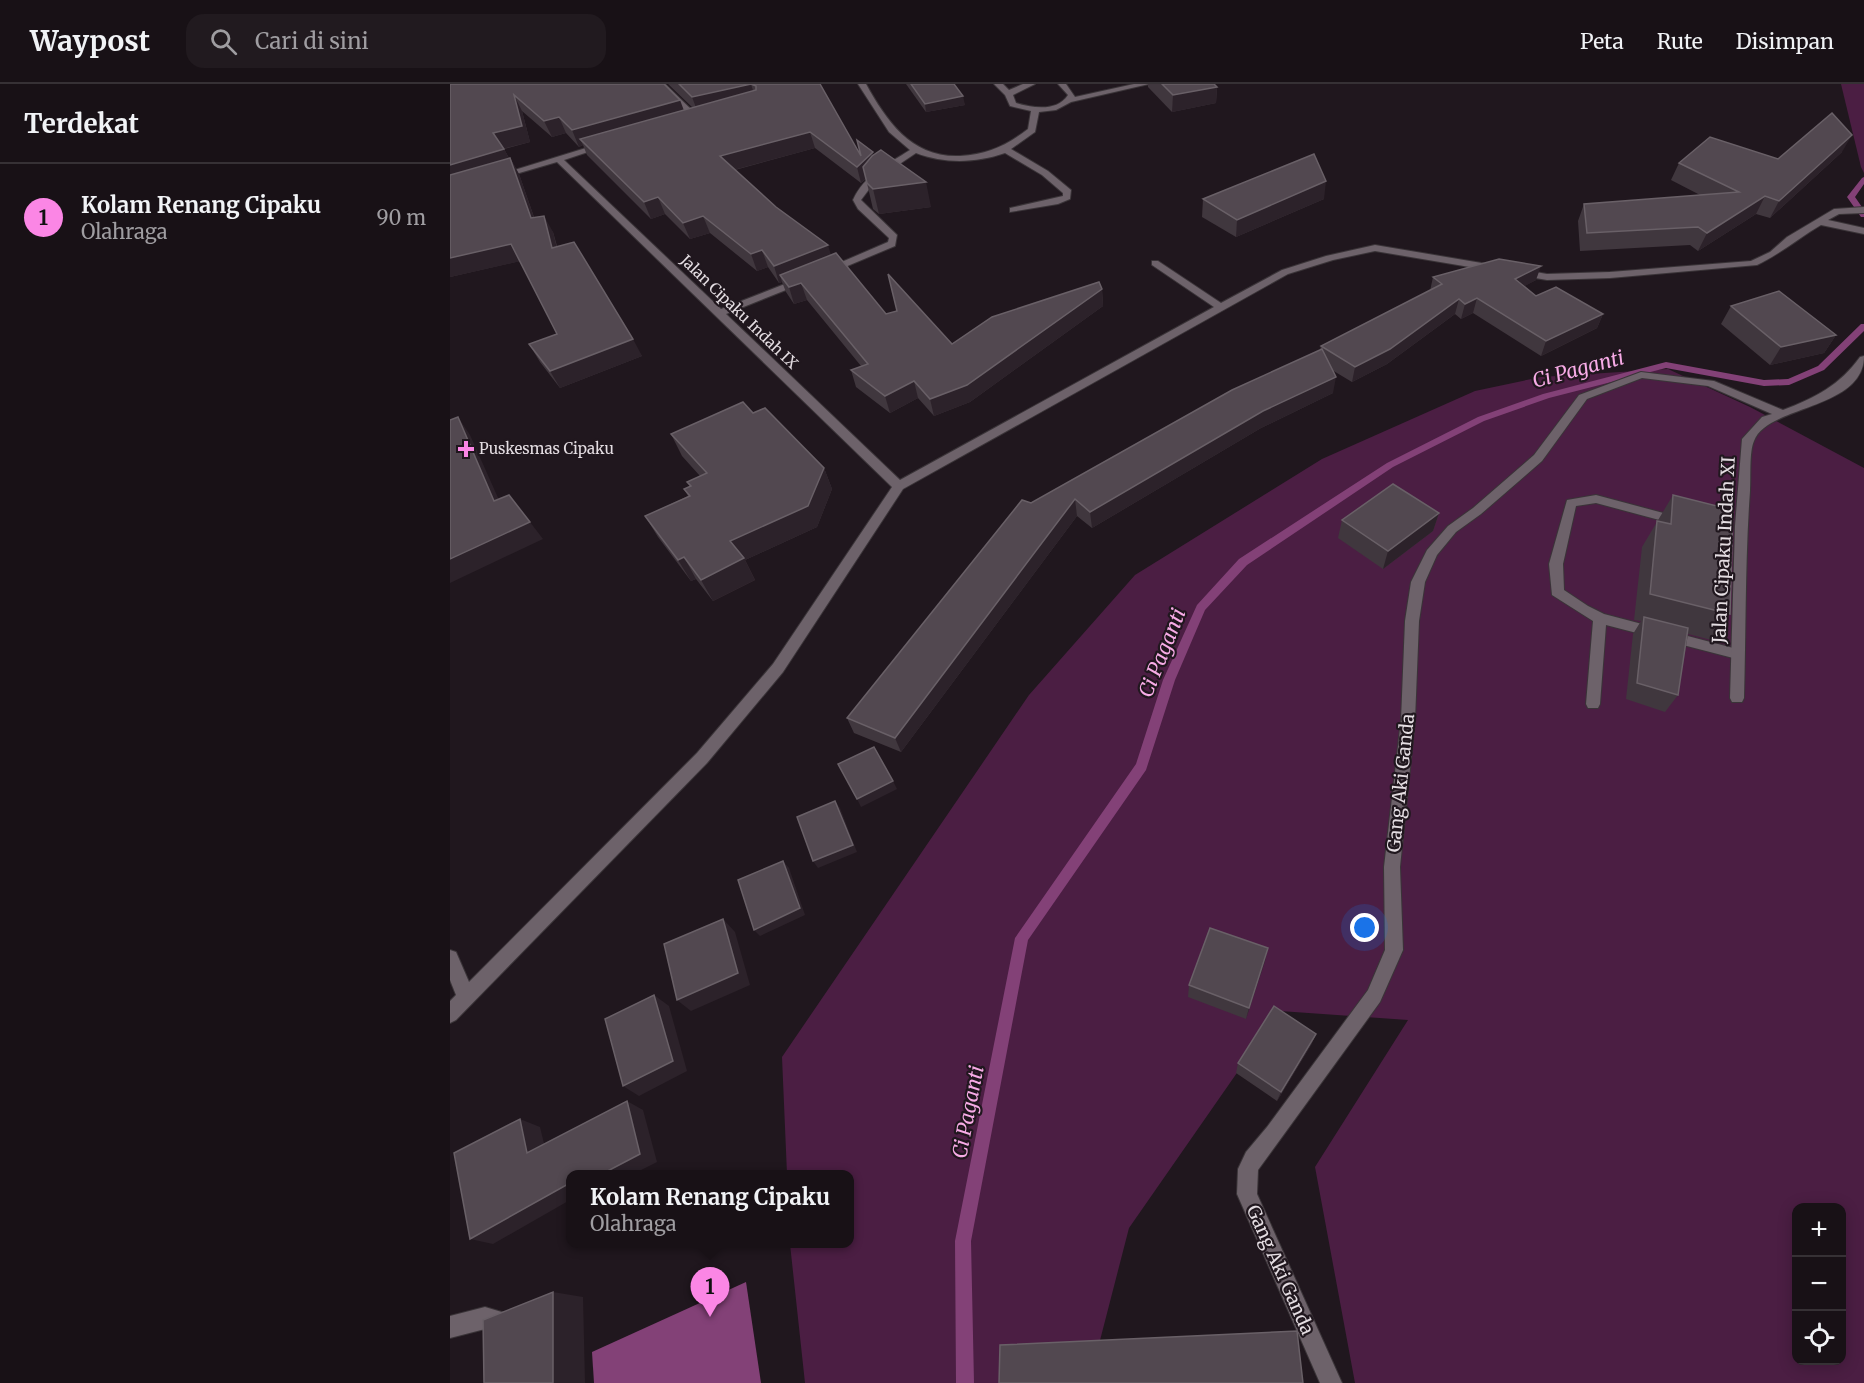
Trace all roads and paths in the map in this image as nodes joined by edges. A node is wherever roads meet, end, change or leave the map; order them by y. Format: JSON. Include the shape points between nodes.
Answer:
{"nodes":[{"id":1,"x":661,"y":84,"type":"edge"},
{"id":2,"x":862,"y":84,"type":"edge"},
{"id":3,"x":998,"y":84,"type":"edge"},
{"id":4,"x":1031,"y":84,"type":"edge"},
{"id":5,"x":1053,"y":84,"type":"edge"},
{"id":6,"x":1145,"y":84,"type":"edge"},
{"id":7,"x":1064,"y":86,"type":"edge"},
{"id":8,"x":1010,"y":94,"type":"junction"},
{"id":9,"x":1070,"y":100,"type":"junction"},
{"id":10,"x":1035,"y":110,"type":"junction"},
{"id":11,"x":684,"y":122,"type":"edge"},
{"id":12,"x":616,"y":142,"type":"edge"},
{"id":13,"x":1005,"y":149,"type":"junction"},
{"id":14,"x":914,"y":151,"type":"junction"},
{"id":15,"x":559,"y":159,"type":"junction"},
{"id":16,"x":494,"y":177,"type":"edge"},
{"id":17,"x":1013,"y":210,"type":"dead end"},
{"id":18,"x":1864,"y":210,"type":"edge"},
{"id":19,"x":1817,"y":221,"type":"junction"},
{"id":20,"x":1864,"y":231,"type":"edge"},
{"id":21,"x":1155,"y":263,"type":"dead end"},
{"id":22,"x":1222,"y":308,"type":"junction"},
{"id":23,"x":719,"y":313,"type":"junction"},
{"id":24,"x":1864,"y":359,"type":"edge"},
{"id":25,"x":1783,"y":414,"type":"junction"},
{"id":26,"x":899,"y":486,"type":"junction"},
{"id":27,"x":1696,"y":526,"type":"edge"},
{"id":28,"x":1600,"y":618,"type":"junction"},
{"id":29,"x":1737,"y":654,"type":"junction"},
{"id":30,"x":1737,"y":698,"type":"dead end"},
{"id":31,"x":1593,"y":705,"type":"dead end"},
{"id":32,"x":450,"y":958,"type":"edge"},
{"id":33,"x":466,"y":996,"type":"junction"},
{"id":34,"x":450,"y":1014,"type":"edge"},
{"id":35,"x":450,"y":1327,"type":"edge"},
{"id":36,"x":508,"y":1349,"type":"edge"},
{"id":37,"x":1331,"y":1383,"type":"edge"}],
"edges":[{"from":1,"to":11,"type":"street","via":[[699,117]]},
{"from":2,"to":14,"type":"street","via":[[872,105]]},
{"from":3,"to":8,"type":"street"},
{"from":4,"to":8,"type":"street"},
{"from":5,"to":7,"type":"street"},
{"from":6,"to":9,"type":"street"},
{"from":7,"to":9,"type":"street","via":[[1072,95]]},
{"from":8,"to":10,"type":"street","via":[[1013,104]]},
{"from":9,"to":10,"type":"street","via":[[1058,107]]},
{"from":10,"to":13,"type":"street","via":[[1032,130]]},
{"from":12,"to":15,"type":"street"},
{"from":13,"to":14,"type":"street","via":[[952,159]]},
{"from":13,"to":17,"type":"street","via":[[1068,192],[1067,197],[1058,201]]},
{"from":14,"to":23,"type":"street","via":[[860,190],[857,200],[894,237],[892,244]]},
{"from":15,"to":16,"type":"street"},
{"from":15,"to":23,"type":"street","name":"Jalan Cipaku Indah IX"},
{"from":18,"to":19,"type":"street","via":[[1837,212]]},
{"from":19,"to":20,"type":"street"},
{"from":19,"to":22,"type":"street","via":[[1773,254],[1754,263],[1610,275],[1547,276],[1375,248],[1285,272]]},
{"from":21,"to":22,"type":"street"},
{"from":22,"to":26,"type":"street"},
{"from":23,"to":26,"type":"street","name":"Jalan Cipaku Indah IX"},
{"from":24,"to":25,"type":"street","name":"Jalan Cipaku Indah XI","via":[[1837,389]]},
{"from":25,"to":29,"type":"street","name":"Jalan Cipaku Indah XI","via":[[1766,420],[1748,440],[1736,536]]},
{"from":25,"to":37,"type":"street","name":"Gang Aki Ganda","via":[[1710,383],[1641,375],[1583,398],[1538,458],[1452,529],[1432,553],[1418,582],[1392,867],[1394,950],[1374,996],[1248,1169],[1247,1194]]},
{"from":26,"to":33,"type":"street","via":[[778,668],[702,758]]},
{"from":27,"to":28,"type":"street","via":[[1596,499],[1571,503],[1556,564],[1557,592]]},
{"from":28,"to":29,"type":"street"},
{"from":28,"to":31,"type":"street"},
{"from":29,"to":30,"type":"street","name":"Jalan Cipaku Indah XI"},
{"from":32,"to":33,"type":"street"},
{"from":33,"to":34,"type":"street"},
{"from":35,"to":36,"type":"street","via":[[485,1318],[497,1321]]}]}
